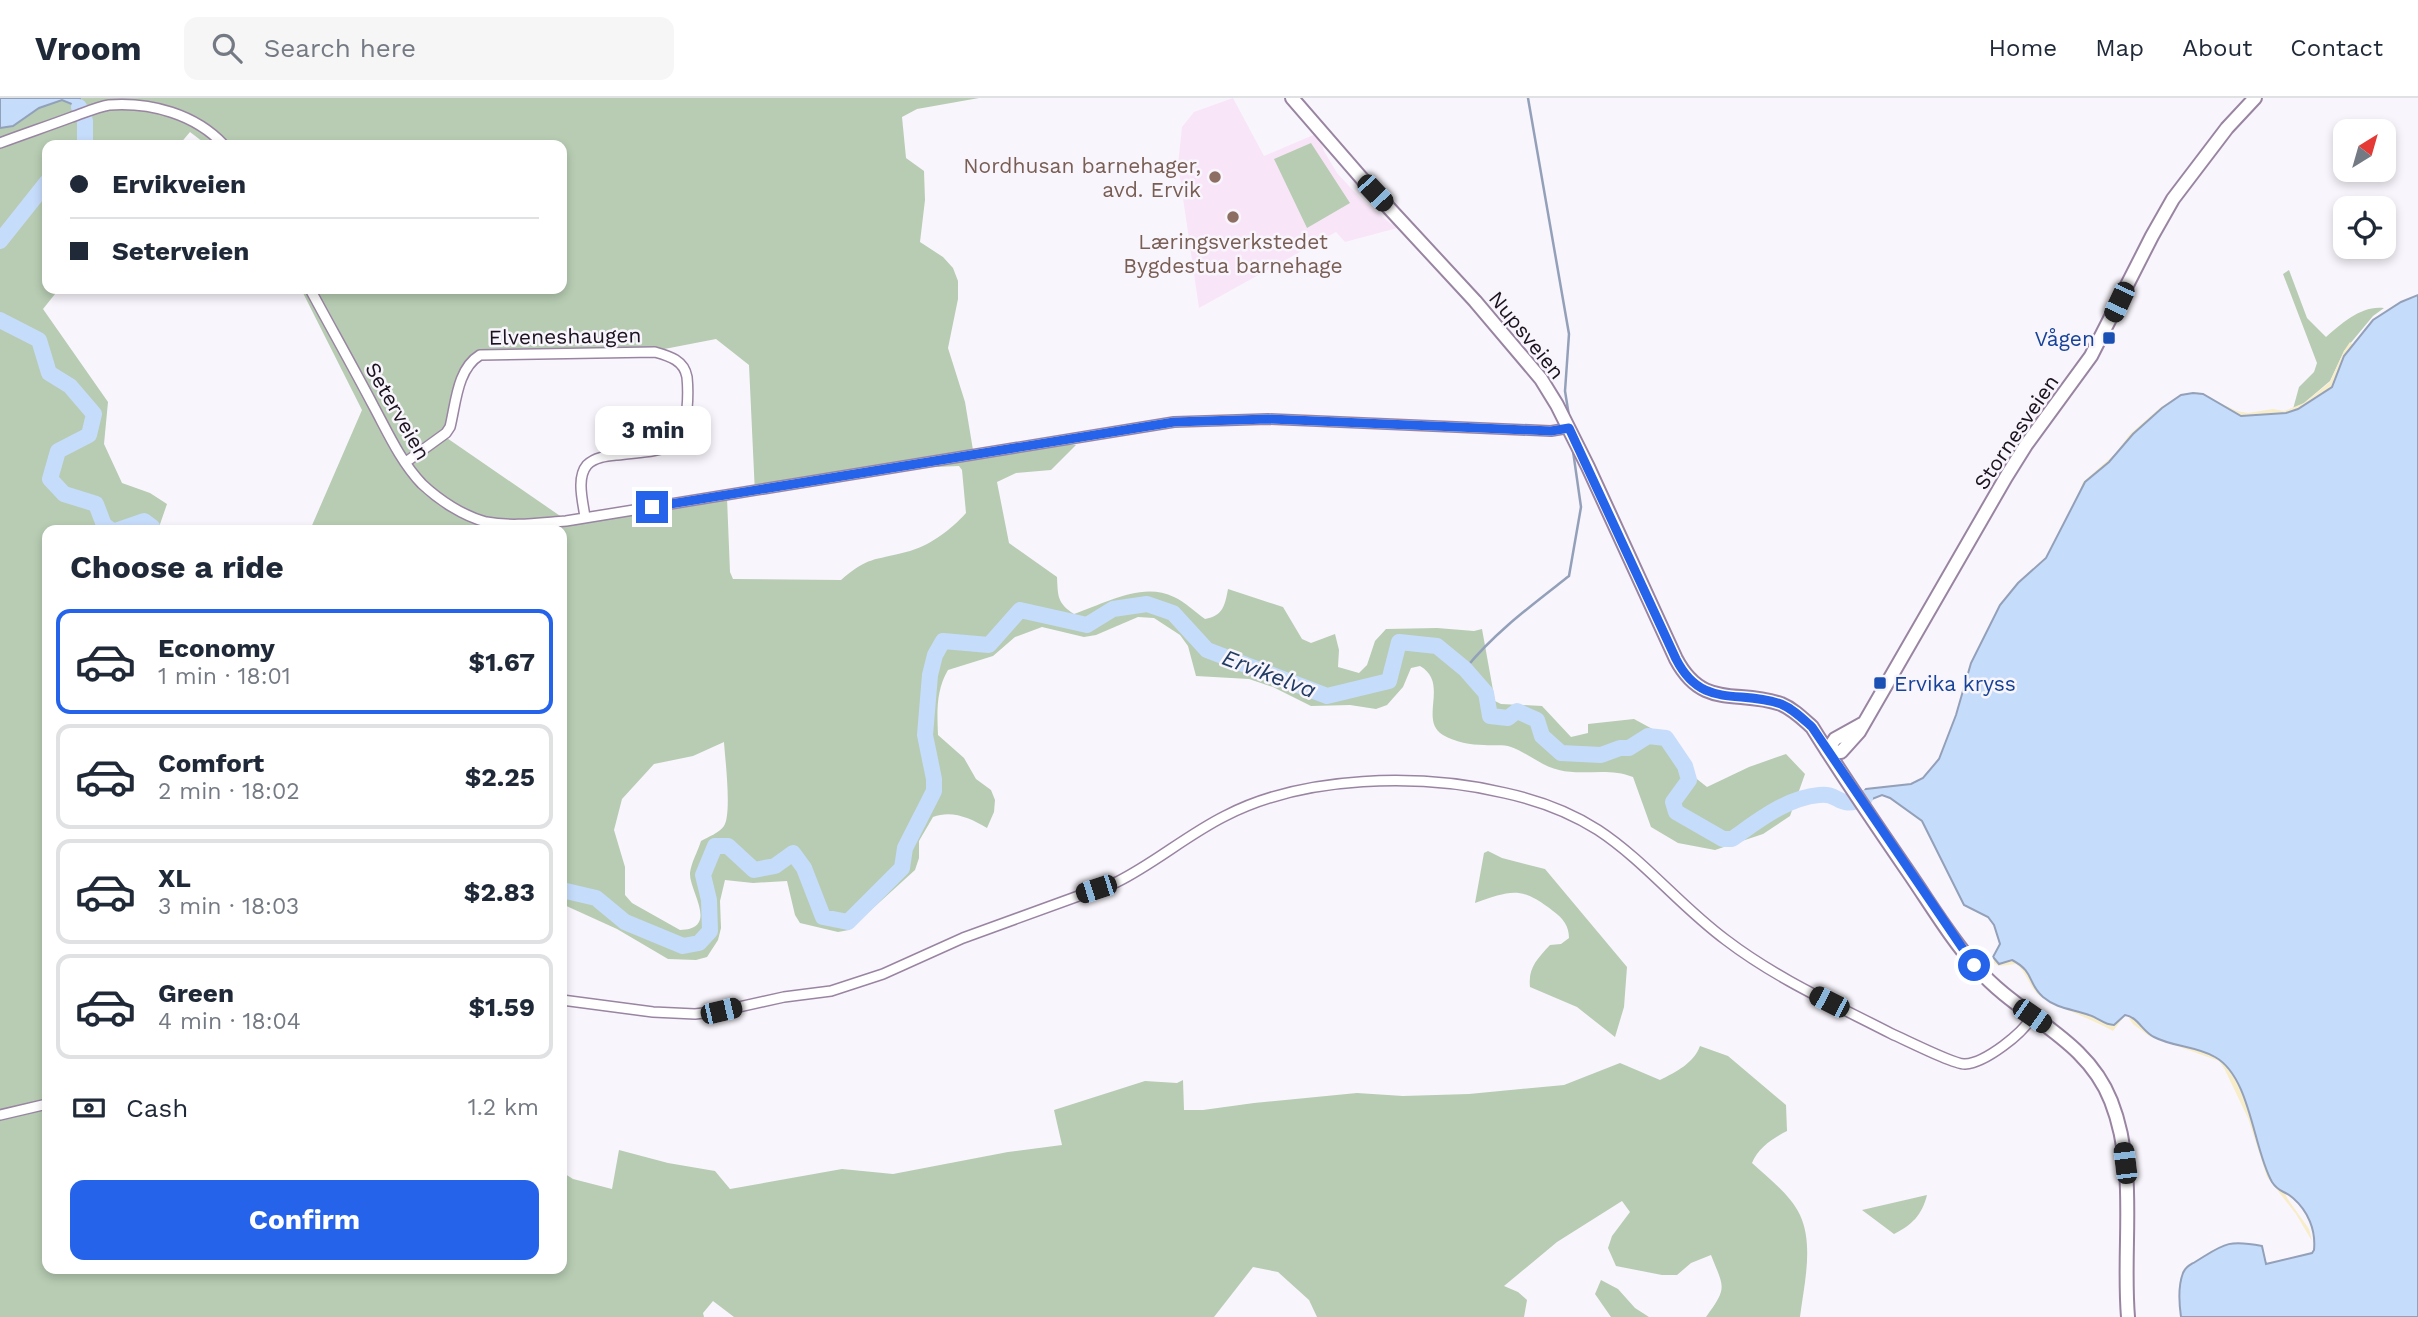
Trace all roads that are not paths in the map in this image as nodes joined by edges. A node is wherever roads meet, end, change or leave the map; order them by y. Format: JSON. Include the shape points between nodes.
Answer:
{"nodes":[{"id":1,"x":1292,"y":98,"type":"edge"},
{"id":2,"x":2255,"y":98,"type":"edge"},
{"id":3,"x":218,"y":140,"type":"edge"},
{"id":4,"x":0,"y":143,"type":"edge"},
{"id":5,"x":313,"y":294,"type":"edge"},
{"id":6,"x":1569,"y":428,"type":"junction"},
{"id":7,"x":406,"y":462,"type":"junction"},
{"id":8,"x":585,"y":517,"type":"junction"},
{"id":9,"x":1827,"y":751,"type":"junction"},
{"id":10,"x":567,"y":1001,"type":"edge"},
{"id":11,"x":2032,"y":1016,"type":"junction"},
{"id":12,"x":42,"y":1105,"type":"edge"},
{"id":13,"x":0,"y":1115,"type":"edge"},
{"id":14,"x":2128,"y":1317,"type":"edge"}],
"edges":[{"from":1,"to":6,"type":"main road","name":"Nupsveien","via":[[1528,362]]},
{"from":2,"to":9,"type":"main road","name":"Stornesveien","via":[[2168,206],[2091,356],[2026,444],[1862,723],[1835,740]]},
{"from":3,"to":4,"type":"street","via":[[196,122],[171,111],[109,105]]},
{"from":5,"to":7,"type":"street","name":"Seterveien"},
{"from":6,"to":8,"type":"street","name":"Seterveien","via":[[1551,431],[1268,419],[1174,422]]},
{"from":6,"to":9,"type":"main road","name":"Nupsveien","via":[[1687,676],[1711,693],[1787,707],[1812,727]]},
{"from":7,"to":8,"type":"street","name":"Seterveien","via":[[435,496],[484,521],[513,525]]},
{"from":7,"to":8,"type":"street","name":"Elveneshaugen","via":[[450,427],[463,374],[480,355],[655,352],[679,361],[686,372],[687,420],[682,437],[663,449],[598,458],[588,464],[581,477]]},
{"from":9,"to":11,"type":"main road","name":"Nupsveien","via":[[1965,954],[1998,990]]},
{"from":10,"to":11,"type":"street","via":[[695,1014],[838,989],[1117,882],[1198,830],[1251,803],[1300,790],[1399,780],[1504,793],[1575,817],[1609,838],[1744,953],[1875,1026],[1961,1064],[2010,1040],[2027,1027]]},
{"from":11,"to":14,"type":"main road","name":"Nupsveien","via":[[2084,1056],[2115,1111],[2125,1163]]},
{"from":12,"to":13,"type":"street"}]}
